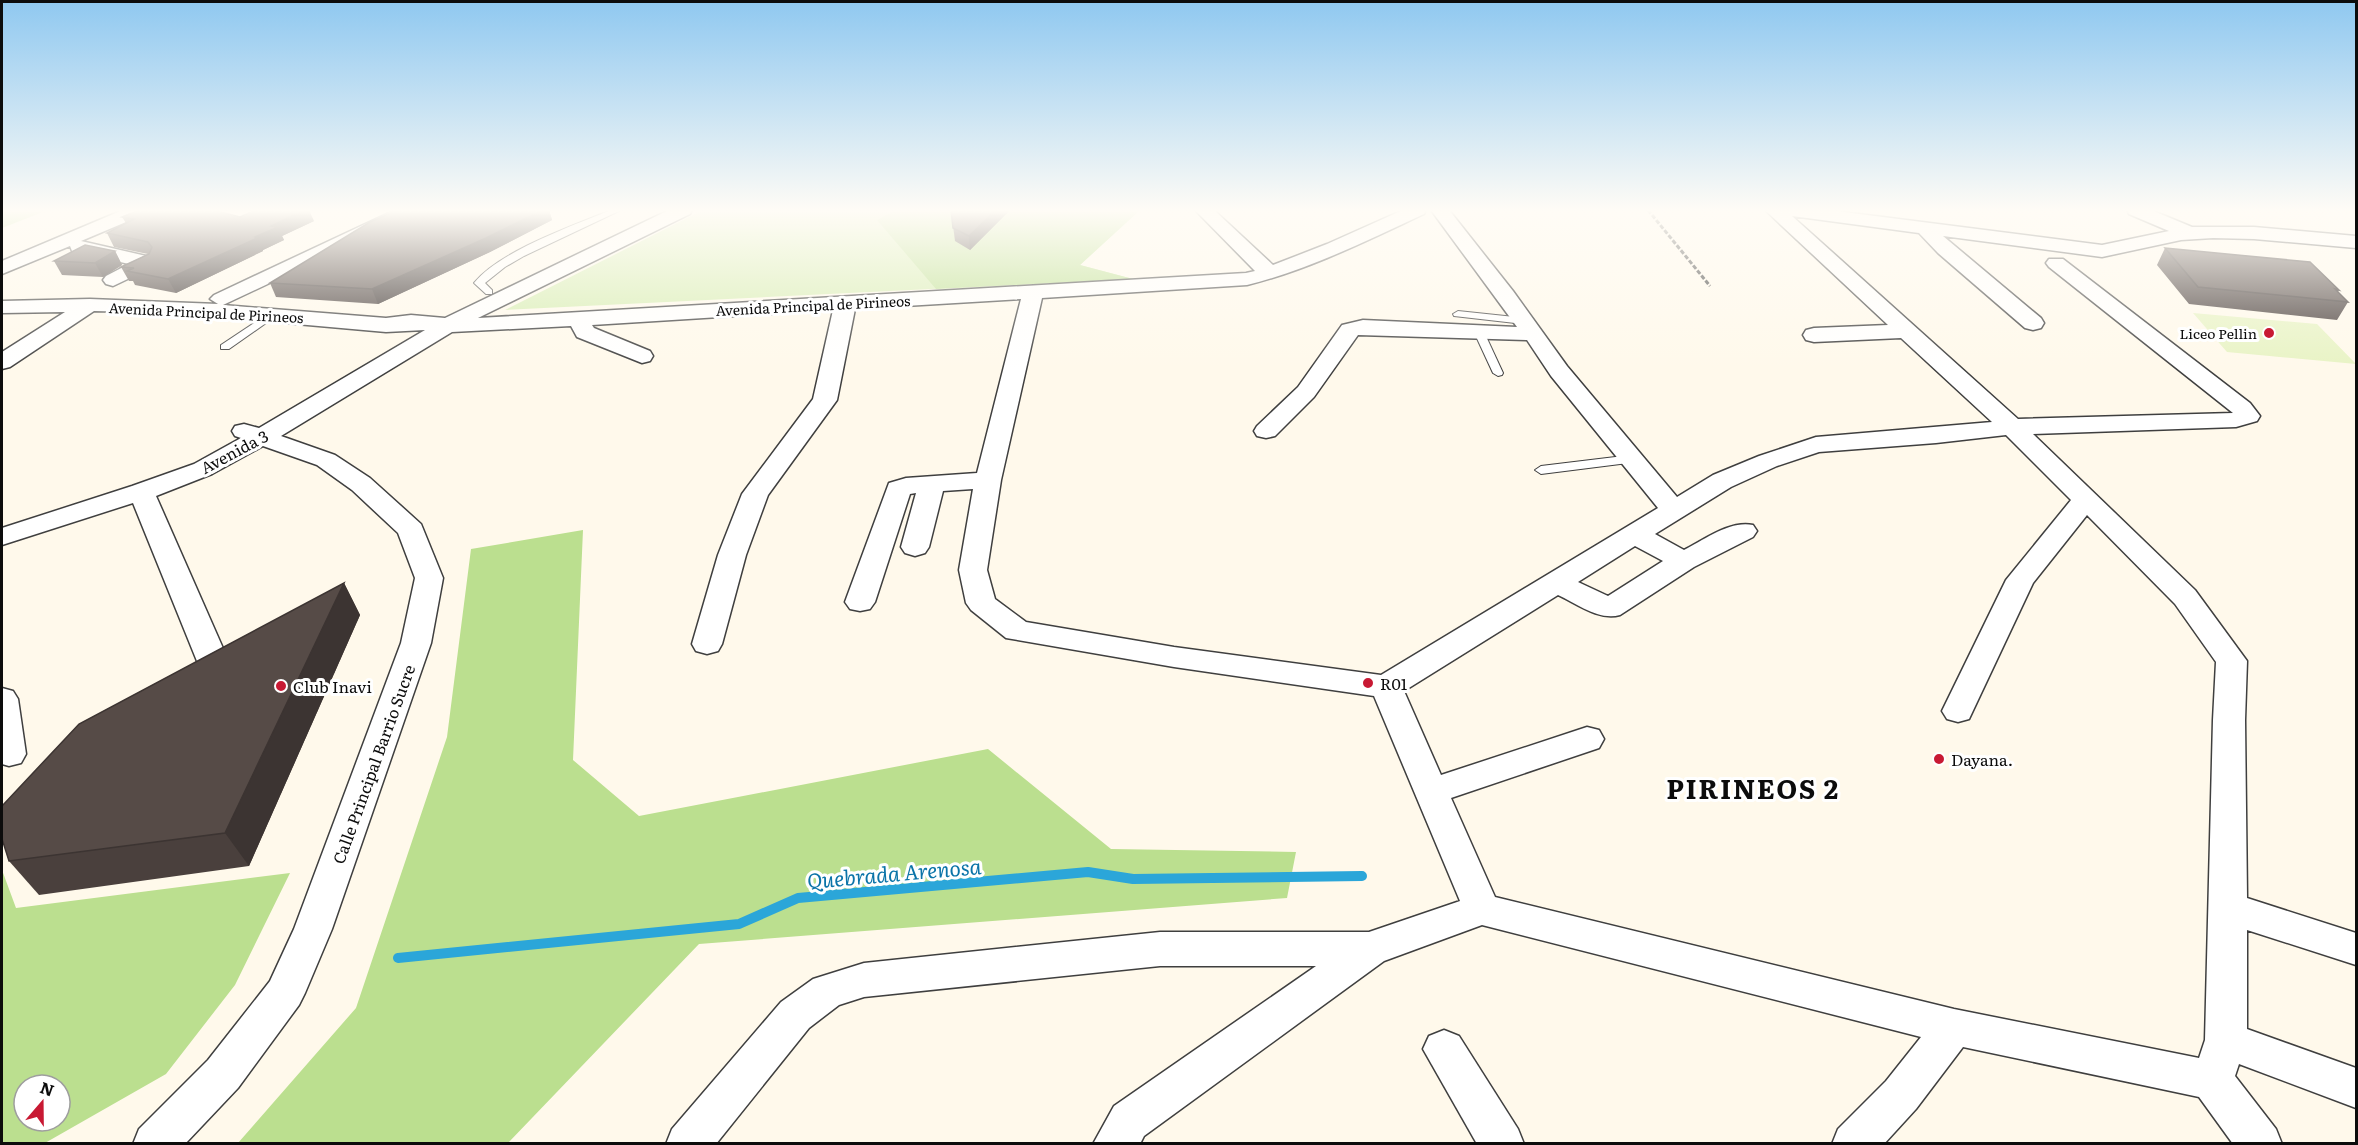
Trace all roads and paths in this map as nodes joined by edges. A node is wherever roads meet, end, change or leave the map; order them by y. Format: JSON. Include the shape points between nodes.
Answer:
{"nodes":[{"id":1,"x":145,"y":263,"type":"edge"},
{"id":2,"x":296,"y":263,"type":"edge"},
{"id":3,"x":503,"y":263,"type":"edge"},
{"id":4,"x":549,"y":263,"type":"edge"},
{"id":5,"x":563,"y":263,"type":"edge"},
{"id":6,"x":1259,"y":263,"type":"edge"},
{"id":7,"x":1297,"y":263,"type":"edge"},
{"id":8,"x":1480,"y":263,"type":"edge"},
{"id":9,"x":1692,"y":263,"type":"edge"},
{"id":10,"x":1834,"y":263,"type":"edge"},
{"id":11,"x":1962,"y":263,"type":"edge"},
{"id":12,"x":2056,"y":263,"type":"dead end"},
{"id":13,"x":1270,"y":274,"type":"junction"},
{"id":14,"x":113,"y":280,"type":"dead end"},
{"id":15,"x":1710,"y":286,"type":"dead end"},
{"id":16,"x":489,"y":292,"type":"junction"},
{"id":17,"x":1033,"y":292,"type":"junction"},
{"id":18,"x":2,"y":296,"type":"edge"},
{"id":19,"x":221,"y":299,"type":"junction"},
{"id":20,"x":845,"y":304,"type":"junction"},
{"id":21,"x":90,"y":305,"type":"junction"},
{"id":22,"x":2,"y":307,"type":"edge"},
{"id":23,"x":272,"y":314,"type":"junction"},
{"id":24,"x":1458,"y":314,"type":"dead end"},
{"id":25,"x":579,"y":319,"type":"junction"},
{"id":26,"x":2033,"y":323,"type":"dead end"},
{"id":27,"x":428,"y":324,"type":"junction"},
{"id":28,"x":1528,"y":327,"type":"junction"},
{"id":29,"x":1909,"y":331,"type":"junction"},
{"id":30,"x":1479,"y":332,"type":"junction"},
{"id":31,"x":1814,"y":335,"type":"dead end"},
{"id":32,"x":225,"y":347,"type":"dead end"},
{"id":33,"x":642,"y":356,"type":"dead end"},
{"id":34,"x":2,"y":362,"type":"edge"},
{"id":35,"x":1498,"y":373,"type":"dead end"},
{"id":36,"x":2012,"y":427,"type":"junction"},
{"id":37,"x":1266,"y":431,"type":"dead end"},
{"id":38,"x":253,"y":434,"type":"junction"},
{"id":39,"x":1632,"y":459,"type":"junction"},
{"id":40,"x":1541,"y":470,"type":"dead end"},
{"id":41,"x":988,"y":480,"type":"junction"},
{"id":42,"x":932,"y":484,"type":"junction"},
{"id":43,"x":141,"y":492,"type":"junction"},
{"id":44,"x":2085,"y":500,"type":"junction"},
{"id":45,"x":1673,"y":509,"type":"junction"},
{"id":46,"x":2,"y":522,"type":"edge"},
{"id":47,"x":1743,"y":531,"type":"dead end"},
{"id":48,"x":1633,"y":534,"type":"junction"},
{"id":49,"x":2,"y":537,"type":"edge"},
{"id":50,"x":915,"y":547,"type":"dead end"},
{"id":51,"x":1684,"y":561,"type":"junction"},
{"id":52,"x":1555,"y":582,"type":"junction"},
{"id":53,"x":860,"y":602,"type":"dead end"},
{"id":54,"x":707,"y":644,"type":"dead end"},
{"id":55,"x":217,"y":672,"type":"edge"},
{"id":56,"x":1386,"y":687,"type":"junction"},
{"id":57,"x":2,"y":699,"type":"edge"},
{"id":58,"x":1958,"y":711,"type":"dead end"},
{"id":59,"x":1587,"y":739,"type":"dead end"},
{"id":60,"x":9,"y":754,"type":"dead end"},
{"id":61,"x":1431,"y":791,"type":"junction"},
{"id":62,"x":2228,"y":908,"type":"junction"},
{"id":63,"x":1482,"y":909,"type":"junction"},
{"id":64,"x":2356,"y":949,"type":"edge"},
{"id":65,"x":1370,"y":950,"type":"junction"},
{"id":66,"x":1954,"y":1027,"type":"junction"},
{"id":67,"x":2226,"y":1040,"type":"junction"},
{"id":68,"x":1444,"y":1049,"type":"dead end"},
{"id":69,"x":2212,"y":1080,"type":"junction"},
{"id":70,"x":2356,"y":1088,"type":"edge"},
{"id":71,"x":155,"y":1143,"type":"edge"},
{"id":72,"x":688,"y":1143,"type":"edge"},
{"id":73,"x":1115,"y":1143,"type":"edge"},
{"id":74,"x":1502,"y":1143,"type":"edge"},
{"id":75,"x":1854,"y":1143,"type":"edge"},
{"id":76,"x":2259,"y":1143,"type":"edge"}],
"edges":[{"from":1,"to":14,"type":"street"},
{"from":2,"to":19,"type":"street"},
{"from":3,"to":16,"type":"lane","via":[[479,283]]},
{"from":4,"to":16,"type":"street"},
{"from":5,"to":27,"type":"street"},
{"from":6,"to":13,"type":"street"},
{"from":7,"to":13,"type":"street","name":"Avenida Principal de Pirineos"},
{"from":8,"to":28,"type":"street"},
{"from":9,"to":15,"type":"path"},
{"from":10,"to":29,"type":"street"},
{"from":11,"to":26,"type":"street"},
{"from":12,"to":36,"type":"street","via":[[2248,416],[2236,420]]},
{"from":13,"to":17,"type":"street","name":"Avenida Principal de Pirineos","via":[[1247,279]]},
{"from":16,"to":27,"type":"street"},
{"from":17,"to":20,"type":"street","name":"Avenida Principal de Pirineos"},
{"from":17,"to":41,"type":"street"},
{"from":18,"to":19,"type":"street","name":"Avenida Principal de Pirineos","via":[[127,294]]},
{"from":19,"to":27,"type":"street","name":"Avenida Principal de Pirineos","via":[[402,314]]},
{"from":20,"to":25,"type":"street","name":"Avenida Principal de Pirineos"},
{"from":20,"to":54,"type":"street","via":[[825,400],[755,494],[732,555]]},
{"from":21,"to":22,"type":"street","name":"Avenida Principal de Pirineos"},
{"from":21,"to":23,"type":"street","name":"Avenida Principal de Pirineos"},
{"from":21,"to":34,"type":"street"},
{"from":23,"to":27,"type":"street","name":"Avenida Principal de Pirineos","via":[[386,325]]},
{"from":23,"to":32,"type":"lane"},
{"from":24,"to":28,"type":"lane"},
{"from":25,"to":27,"type":"street","name":"Avenida Principal de Pirineos"},
{"from":25,"to":33,"type":"street","via":[[585,332]]},
{"from":27,"to":38,"type":"street","name":"Avenida 3"},
{"from":28,"to":30,"type":"street"},
{"from":28,"to":39,"type":"street"},
{"from":29,"to":31,"type":"street"},
{"from":29,"to":36,"type":"street"},
{"from":30,"to":35,"type":"lane"},
{"from":30,"to":37,"type":"street","via":[[1363,327],[1350,330],[1306,392]]},
{"from":36,"to":44,"type":"street"},
{"from":36,"to":45,"type":"street","via":[[1816,445],[1722,481]]},
{"from":38,"to":43,"type":"street","name":"Avenida 3","via":[[203,469]]},
{"from":38,"to":46,"type":"street","name":"Avenida 3","via":[[181,465]]},
{"from":38,"to":71,"type":"street","name":"Calle Principal Barrio Sucre","via":[[326,460],[361,484],[411,530],[429,578],[416,643],[313,929],[285,993],[223,1074]]},
{"from":39,"to":40,"type":"lane"},
{"from":39,"to":45,"type":"street"},
{"from":41,"to":42,"type":"street"},
{"from":41,"to":56,"type":"street","via":[[973,570],[981,603],[1017,631]]},
{"from":42,"to":50,"type":"street"},
{"from":42,"to":53,"type":"street","via":[[898,489]]},
{"from":43,"to":49,"type":"street","name":"Avenida 3"},
{"from":43,"to":55,"type":"street"},
{"from":44,"to":58,"type":"street","via":[[2020,580]]},
{"from":44,"to":62,"type":"street","via":[[2185,597],[2232,661]]},
{"from":45,"to":48,"type":"street"},
{"from":47,"to":51,"type":"street"},
{"from":48,"to":51,"type":"street"},
{"from":48,"to":52,"type":"street"},
{"from":51,"to":52,"type":"street","via":[[1610,608]]},
{"from":52,"to":56,"type":"street"},
{"from":56,"to":61,"type":"street"},
{"from":57,"to":60,"type":"street"},
{"from":59,"to":61,"type":"street"},
{"from":61,"to":63,"type":"street"},
{"from":62,"to":64,"type":"street"},
{"from":62,"to":67,"type":"street"},
{"from":63,"to":65,"type":"street"},
{"from":63,"to":66,"type":"street"},
{"from":65,"to":72,"type":"street","via":[[1160,949],[864,980],[827,991],[795,1016]]},
{"from":65,"to":73,"type":"street","via":[[1129,1121]]},
{"from":66,"to":69,"type":"street"},
{"from":66,"to":75,"type":"street","via":[[1900,1095]]},
{"from":67,"to":69,"type":"street"},
{"from":67,"to":70,"type":"street"},
{"from":68,"to":74,"type":"street"},
{"from":69,"to":76,"type":"street"}]}
